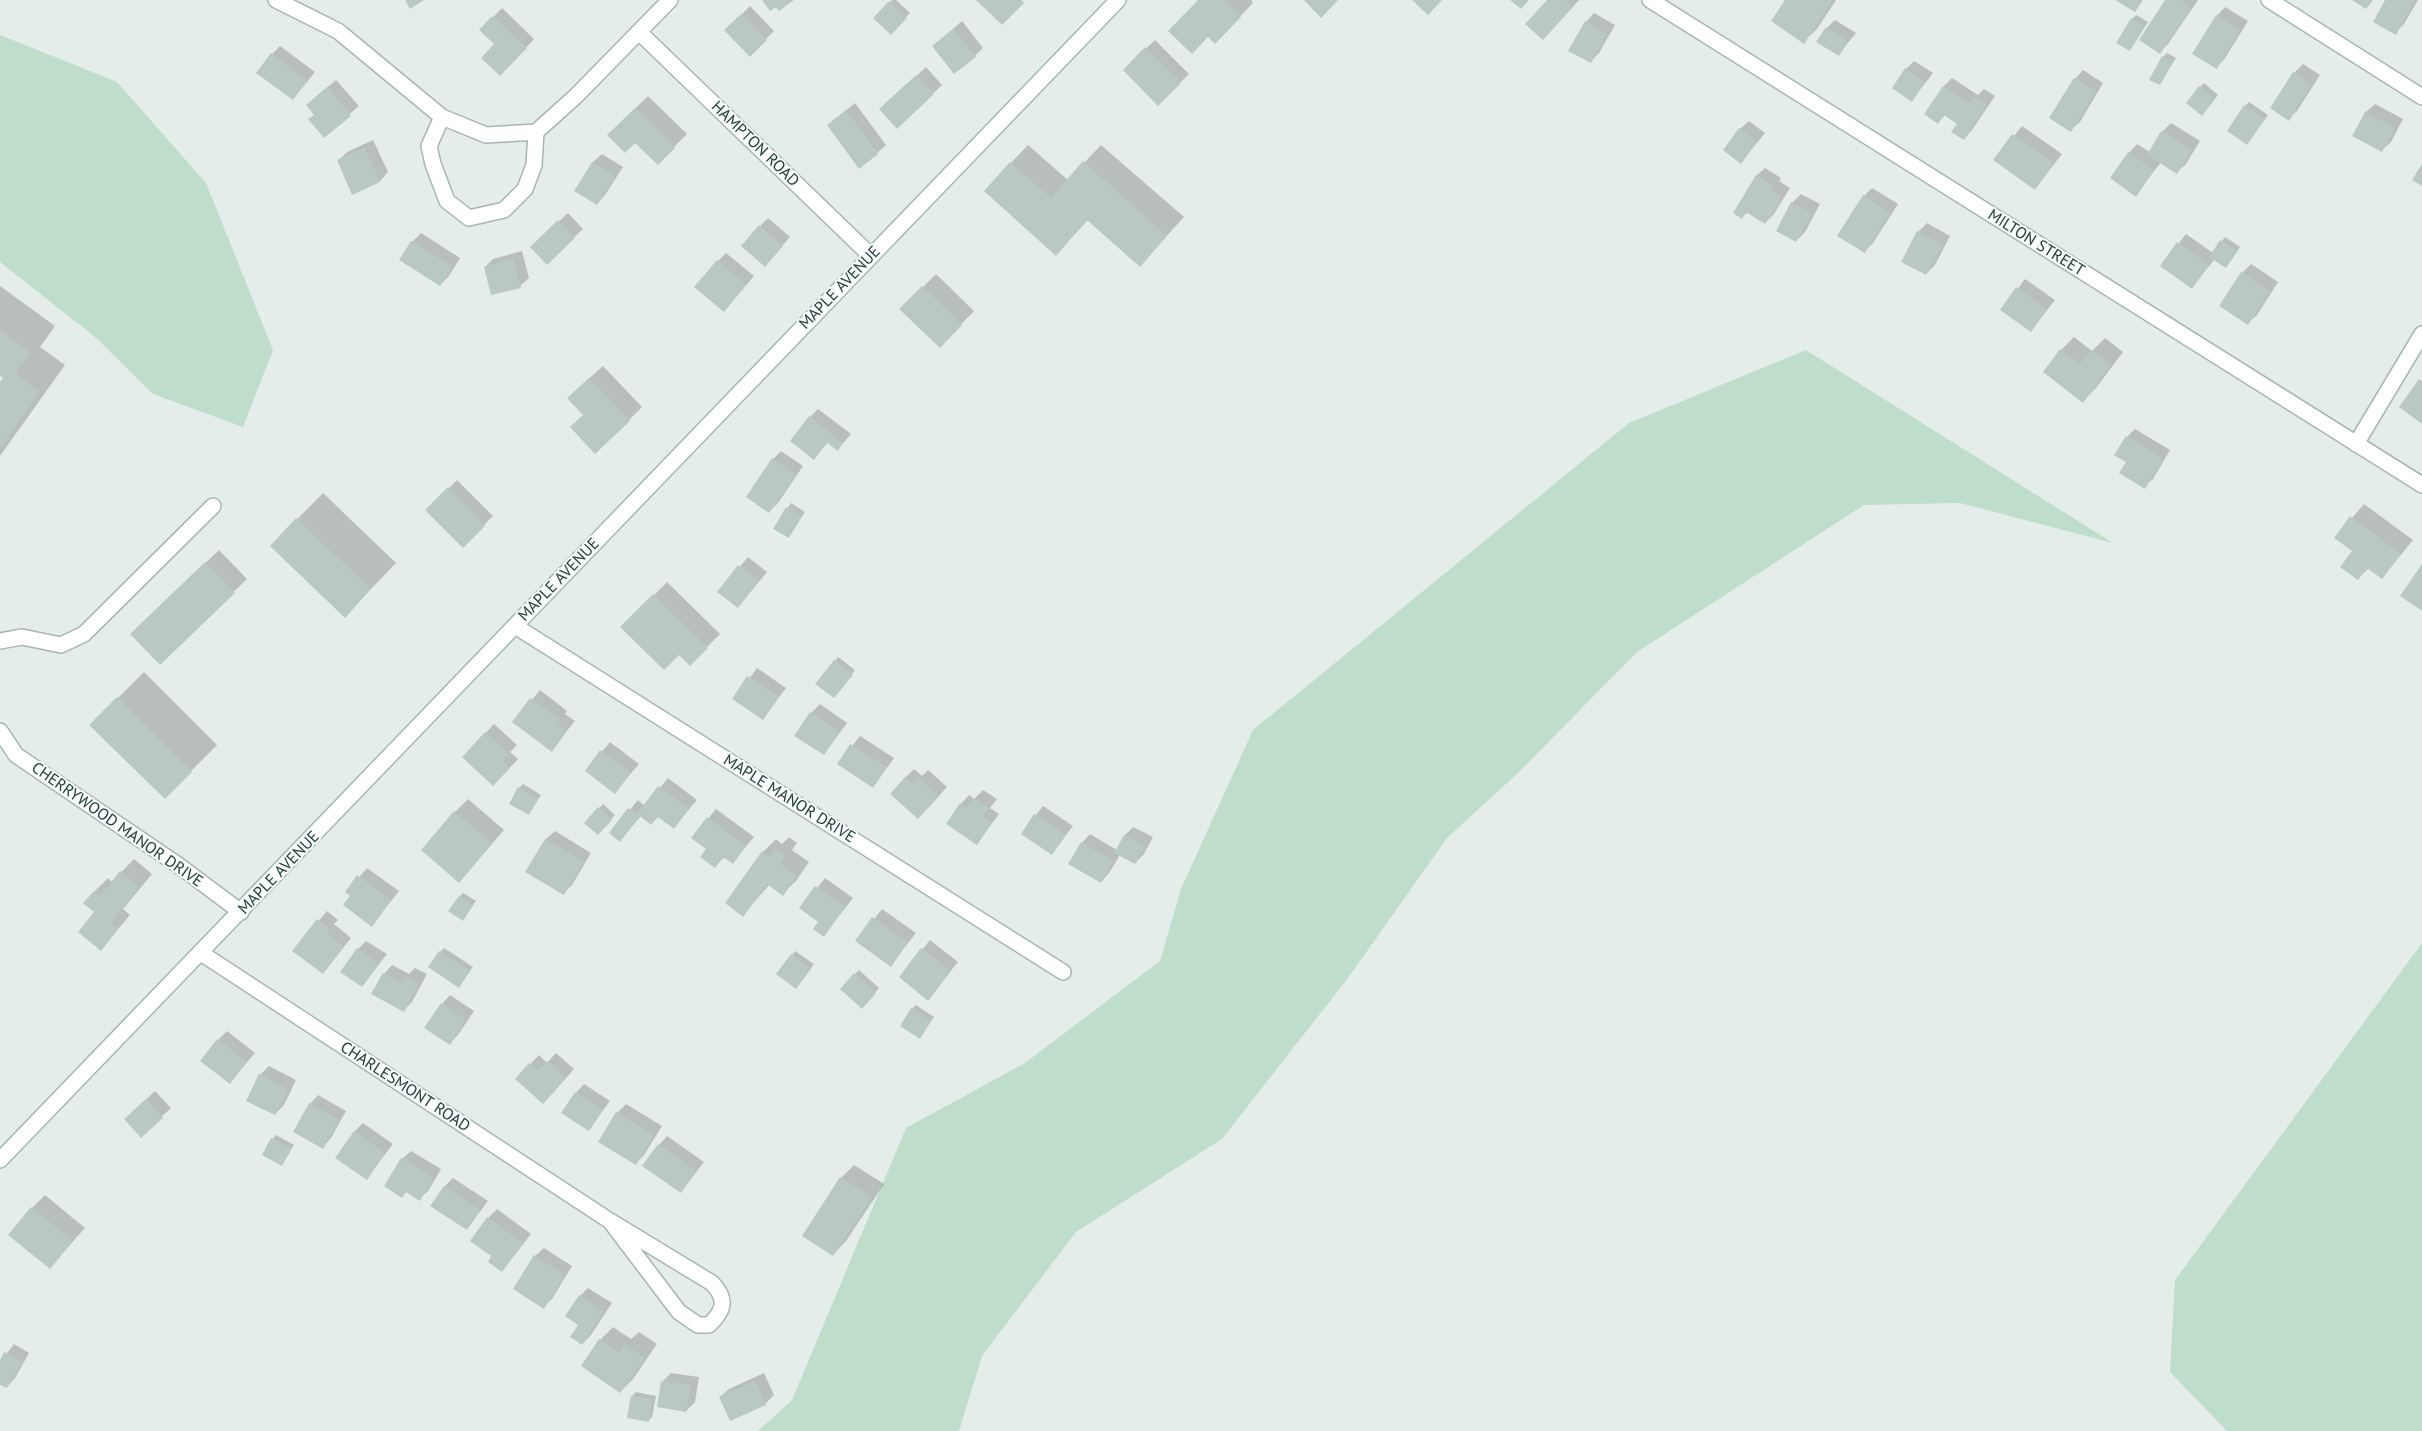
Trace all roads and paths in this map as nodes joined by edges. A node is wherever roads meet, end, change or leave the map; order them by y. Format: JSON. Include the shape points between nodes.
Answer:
{"nodes":[{"id":1,"x":276,"y":0,"type":"edge"},
{"id":2,"x":670,"y":0,"type":"edge"},
{"id":3,"x":1118,"y":0,"type":"edge"},
{"id":4,"x":1650,"y":0,"type":"edge"},
{"id":5,"x":2269,"y":0,"type":"edge"},
{"id":6,"x":639,"y":32,"type":"junction"},
{"id":7,"x":2422,"y":97,"type":"edge"},
{"id":8,"x":442,"y":117,"type":"junction"},
{"id":9,"x":536,"y":132,"type":"junction"},
{"id":10,"x":871,"y":256,"type":"junction"},
{"id":11,"x":2422,"y":334,"type":"edge"},
{"id":12,"x":2356,"y":444,"type":"junction"},
{"id":13,"x":2422,"y":485,"type":"edge"},
{"id":14,"x":214,"y":506,"type":"dead end"},
{"id":15,"x":514,"y":626,"type":"junction"},
{"id":16,"x":0,"y":641,"type":"edge"},
{"id":17,"x":0,"y":731,"type":"edge"},
{"id":18,"x":241,"y":912,"type":"junction"},
{"id":19,"x":201,"y":953,"type":"junction"},
{"id":20,"x":1063,"y":972,"type":"dead end"},
{"id":21,"x":0,"y":1160,"type":"edge"},
{"id":22,"x":610,"y":1221,"type":"junction"}],
"edges":[{"from":1,"to":8,"type":"street","via":[[338,31]]},
{"from":2,"to":6,"type":"street"},
{"from":3,"to":10,"type":"street","name":"MAPLE AVENUE"},
{"from":4,"to":12,"type":"street","name":"MILTON STREET"},
{"from":5,"to":7,"type":"street"},
{"from":6,"to":9,"type":"street"},
{"from":6,"to":10,"type":"street","name":"HAMPTON ROAD"},
{"from":8,"to":9,"type":"street","via":[[486,135]]},
{"from":8,"to":9,"type":"street","via":[[429,146],[447,201],[469,218],[504,210],[525,189],[534,165]]},
{"from":10,"to":15,"type":"street","name":"MAPLE AVENUE"},
{"from":11,"to":12,"type":"street"},
{"from":12,"to":13,"type":"street","name":"MILTON STREET"},
{"from":14,"to":16,"type":"street","via":[[84,634],[61,645],[22,637]]},
{"from":15,"to":18,"type":"street","name":"MAPLE AVENUE"},
{"from":15,"to":20,"type":"street","name":"MAPLE MANOR DRIVE"},
{"from":17,"to":18,"type":"street","name":"CHERRYWOOD MANOR DRIVE","via":[[16,755]]},
{"from":18,"to":19,"type":"street","name":"MAPLE AVENUE"},
{"from":19,"to":21,"type":"street","name":"MAPLE AVENUE"},
{"from":19,"to":22,"type":"street","name":"CHARLESMONT ROAD"},
{"from":22,"to":22,"type":"street","name":"CHARLESMONT ROAD","via":[[679,1312],[698,1325],[709,1325],[720,1315],[723,1303],[712,1282]]}]}
